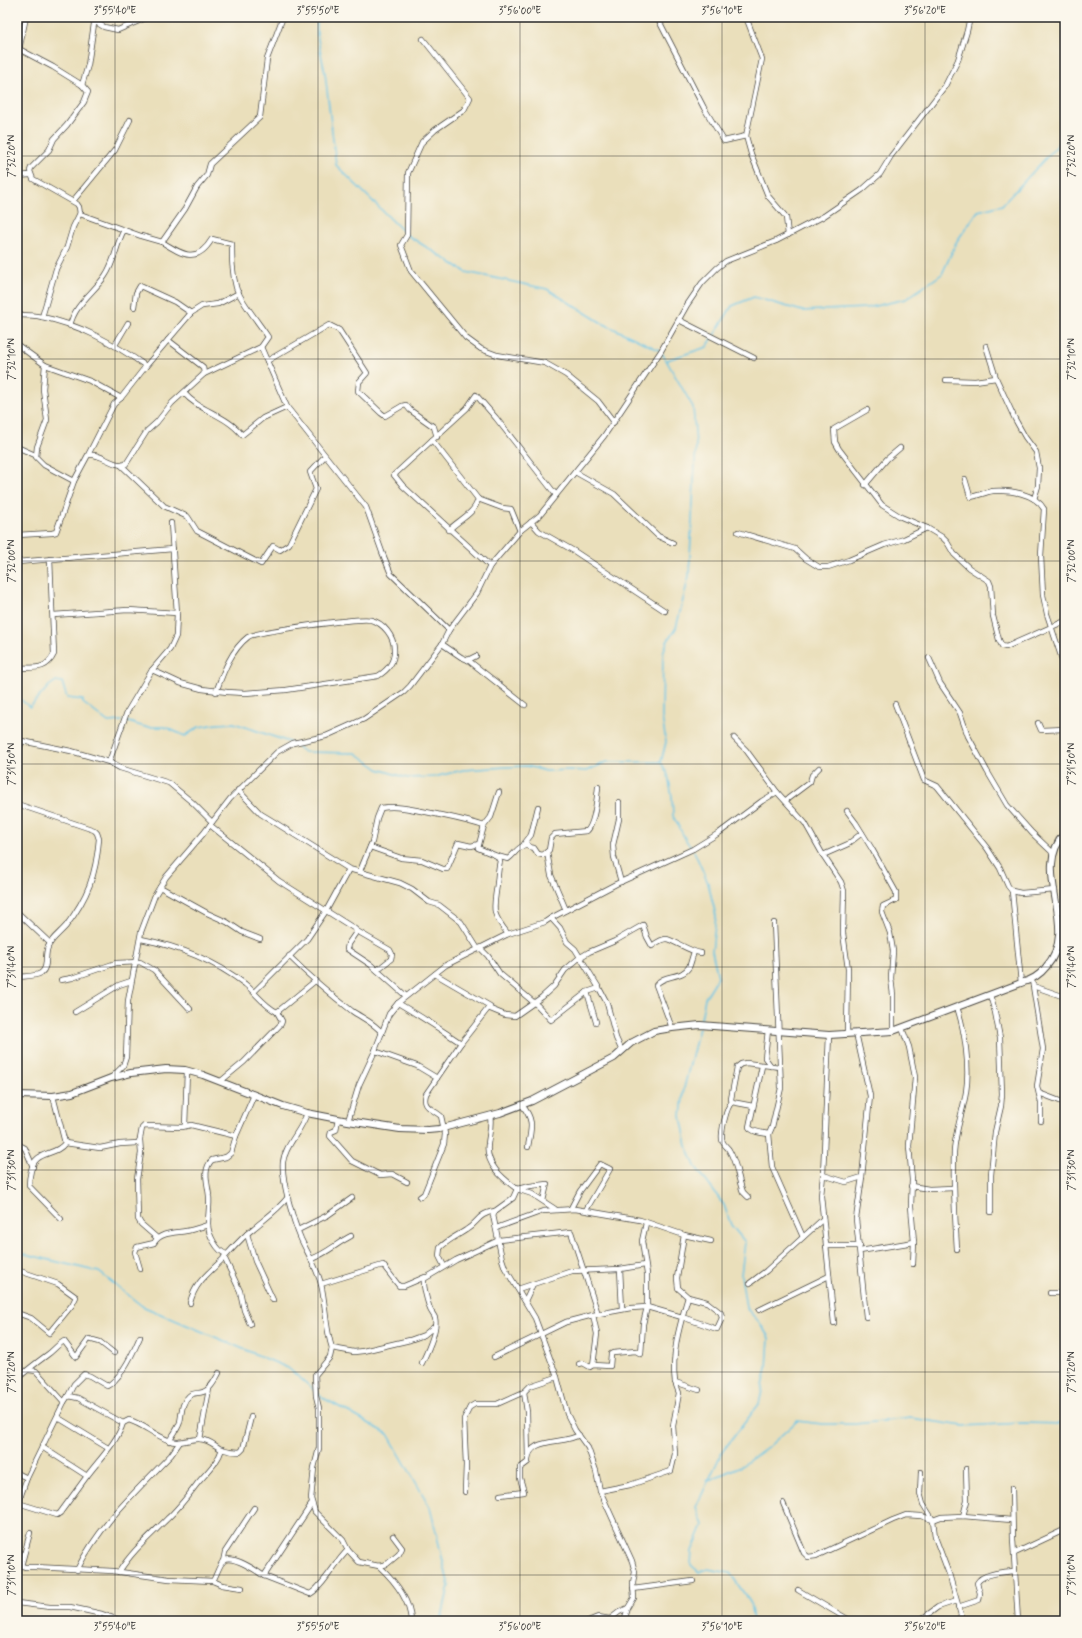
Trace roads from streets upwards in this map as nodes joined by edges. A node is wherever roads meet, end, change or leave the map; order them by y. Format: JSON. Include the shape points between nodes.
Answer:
{"nodes":[{"id":1,"x":26,"y":17,"type":"edge"},
{"id":2,"x":148,"y":17,"type":"edge"},
{"id":3,"x":283,"y":17,"type":"edge"},
{"id":4,"x":657,"y":17,"type":"edge"},
{"id":5,"x":746,"y":17,"type":"edge"},
{"id":6,"x":970,"y":17,"type":"edge"},
{"id":7,"x":94,"y":19,"type":"edge"},
{"id":8,"x":422,"y":39,"type":"dead end"},
{"id":9,"x":18,"y":49,"type":"edge"},
{"id":10,"x":82,"y":86,"type":"junction"},
{"id":11,"x":130,"y":120,"type":"dead end"},
{"id":12,"x":746,"y":136,"type":"junction"},
{"id":13,"x":30,"y":175,"type":"junction"},
{"id":14,"x":17,"y":176,"type":"edge"},
{"id":15,"x":73,"y":201,"type":"junction"},
{"id":16,"x":80,"y":213,"type":"junction"},
{"id":17,"x":124,"y":230,"type":"junction"},
{"id":18,"x":788,"y":235,"type":"junction"},
{"id":19,"x":162,"y":242,"type":"junction"},
{"id":20,"x":239,"y":293,"type":"junction"},
{"id":21,"x":134,"y":307,"type":"dead end"},
{"id":22,"x":191,"y":313,"type":"junction"},
{"id":23,"x":17,"y":315,"type":"edge"},
{"id":24,"x":42,"y":317,"type":"junction"},
{"id":25,"x":679,"y":320,"type":"junction"},
{"id":26,"x":128,"y":323,"type":"dead end"},
{"id":27,"x":70,"y":326,"type":"junction"},
{"id":28,"x":168,"y":340,"type":"junction"},
{"id":29,"x":115,"y":345,"type":"junction"},
{"id":30,"x":19,"y":346,"type":"dead end"},
{"id":31,"x":986,"y":346,"type":"dead end"},
{"id":32,"x":261,"y":347,"type":"junction"},
{"id":33,"x":754,"y":358,"type":"dead end"},
{"id":34,"x":266,"y":361,"type":"junction"},
{"id":35,"x":45,"y":365,"type":"junction"},
{"id":36,"x":146,"y":366,"type":"junction"},
{"id":37,"x":204,"y":374,"type":"junction"},
{"id":38,"x":996,"y":378,"type":"junction"},
{"id":39,"x":946,"y":380,"type":"dead end"},
{"id":40,"x":184,"y":393,"type":"junction"},
{"id":41,"x":121,"y":398,"type":"junction"},
{"id":42,"x":287,"y":407,"type":"junction"},
{"id":43,"x":867,"y":410,"type":"dead end"},
{"id":44,"x":614,"y":422,"type":"junction"},
{"id":45,"x":437,"y":437,"type":"junction"},
{"id":46,"x":432,"y":440,"type":"junction"},
{"id":47,"x":17,"y":447,"type":"edge"},
{"id":48,"x":900,"y":448,"type":"dead end"},
{"id":49,"x":35,"y":455,"type":"junction"},
{"id":50,"x":88,"y":455,"type":"junction"},
{"id":51,"x":325,"y":456,"type":"junction"},
{"id":52,"x":121,"y":465,"type":"junction"},
{"id":53,"x":574,"y":472,"type":"junction"},
{"id":54,"x":965,"y":479,"type":"dead end"},
{"id":55,"x":74,"y":481,"type":"junction"},
{"id":56,"x":865,"y":485,"type":"junction"},
{"id":57,"x":556,"y":495,"type":"junction"},
{"id":58,"x":478,"y":499,"type":"junction"},
{"id":59,"x":1034,"y":499,"type":"junction"},
{"id":60,"x":531,"y":522,"type":"junction"},
{"id":61,"x":171,"y":523,"type":"dead end"},
{"id":62,"x":927,"y":528,"type":"junction"},
{"id":63,"x":449,"y":530,"type":"junction"},
{"id":64,"x":520,"y":531,"type":"junction"},
{"id":65,"x":738,"y":532,"type":"dead end"},
{"id":66,"x":17,"y":535,"type":"edge"},
{"id":67,"x":673,"y":544,"type":"dead end"},
{"id":68,"x":173,"y":549,"type":"junction"},
{"id":69,"x":50,"y":559,"type":"junction"},
{"id":70,"x":17,"y":562,"type":"edge"},
{"id":71,"x":490,"y":566,"type":"junction"},
{"id":72,"x":665,"y":611,"type":"dead end"},
{"id":73,"x":177,"y":613,"type":"junction"},
{"id":74,"x":53,"y":615,"type":"junction"},
{"id":75,"x":1065,"y":621,"type":"edge"},
{"id":76,"x":1052,"y":626,"type":"junction"},
{"id":77,"x":449,"y":630,"type":"junction"},
{"id":78,"x":442,"y":644,"type":"junction"},
{"id":79,"x":476,"y":656,"type":"dead end"},
{"id":80,"x":929,"y":658,"type":"dead end"},
{"id":81,"x":468,"y":660,"type":"junction"},
{"id":82,"x":17,"y":668,"type":"edge"},
{"id":83,"x":1065,"y":668,"type":"edge"},
{"id":84,"x":152,"y":670,"type":"junction"},
{"id":85,"x":216,"y":692,"type":"junction"},
{"id":86,"x":894,"y":704,"type":"dead end"},
{"id":87,"x":525,"y":705,"type":"dead end"},
{"id":88,"x":1065,"y":722,"type":"edge"},
{"id":89,"x":1038,"y":723,"type":"dead end"},
{"id":90,"x":1065,"y":729,"type":"edge"},
{"id":91,"x":734,"y":738,"type":"dead end"},
{"id":92,"x":19,"y":740,"type":"edge"},
{"id":93,"x":1065,"y":740,"type":"edge"},
{"id":94,"x":17,"y":755,"type":"edge"},
{"id":95,"x":109,"y":762,"type":"junction"},
{"id":96,"x":819,"y":768,"type":"dead end"},
{"id":97,"x":598,"y":787,"type":"dead end"},
{"id":98,"x":238,"y":790,"type":"junction"},
{"id":99,"x":499,"y":792,"type":"dead end"},
{"id":100,"x":777,"y":792,"type":"junction"},
{"id":101,"x":786,"y":800,"type":"junction"},
{"id":102,"x":619,"y":802,"type":"dead end"},
{"id":103,"x":17,"y":804,"type":"edge"},
{"id":104,"x":538,"y":807,"type":"dead end"},
{"id":105,"x":847,"y":812,"type":"dead end"},
{"id":106,"x":211,"y":823,"type":"junction"},
{"id":107,"x":484,"y":826,"type":"junction"},
{"id":108,"x":862,"y":833,"type":"junction"},
{"id":109,"x":1065,"y":833,"type":"edge"},
{"id":110,"x":479,"y":844,"type":"junction"},
{"id":111,"x":523,"y":845,"type":"junction"},
{"id":112,"x":370,"y":847,"type":"junction"},
{"id":113,"x":547,"y":852,"type":"junction"},
{"id":114,"x":1053,"y":855,"type":"junction"},
{"id":115,"x":497,"y":856,"type":"junction"},
{"id":116,"x":823,"y":856,"type":"junction"},
{"id":117,"x":350,"y":869,"type":"junction"},
{"id":118,"x":360,"y":871,"type":"junction"},
{"id":119,"x":621,"y":882,"type":"junction"},
{"id":120,"x":160,"y":887,"type":"junction"},
{"id":121,"x":1055,"y":890,"type":"junction"},
{"id":122,"x":1012,"y":891,"type":"junction"},
{"id":123,"x":326,"y":910,"type":"junction"},
{"id":124,"x":566,"y":910,"type":"junction"},
{"id":125,"x":17,"y":912,"type":"edge"},
{"id":126,"x":551,"y":918,"type":"junction"},
{"id":127,"x":774,"y":923,"type":"dead end"},
{"id":128,"x":357,"y":931,"type":"junction"},
{"id":129,"x":508,"y":934,"type":"junction"},
{"id":130,"x":140,"y":939,"type":"junction"},
{"id":131,"x":260,"y":940,"type":"dead end"},
{"id":132,"x":50,"y":943,"type":"junction"},
{"id":133,"x":479,"y":948,"type":"junction"},
{"id":134,"x":694,"y":952,"type":"junction"},
{"id":135,"x":701,"y":953,"type":"dead end"},
{"id":136,"x":289,"y":956,"type":"junction"},
{"id":137,"x":579,"y":958,"type":"junction"},
{"id":138,"x":136,"y":962,"type":"junction"},
{"id":139,"x":377,"y":970,"type":"junction"},
{"id":140,"x":435,"y":974,"type":"junction"},
{"id":141,"x":17,"y":977,"type":"edge"},
{"id":142,"x":61,"y":980,"type":"dead end"},
{"id":143,"x":131,"y":981,"type":"junction"},
{"id":144,"x":314,"y":981,"type":"junction"},
{"id":145,"x":1021,"y":982,"type":"junction"},
{"id":146,"x":1032,"y":983,"type":"junction"},
{"id":147,"x":599,"y":988,"type":"junction"},
{"id":148,"x":254,"y":992,"type":"junction"},
{"id":149,"x":587,"y":992,"type":"junction"},
{"id":150,"x":990,"y":995,"type":"junction"},
{"id":151,"x":406,"y":996,"type":"junction"},
{"id":152,"x":1065,"y":997,"type":"edge"},
{"id":153,"x":398,"y":1003,"type":"junction"},
{"id":154,"x":535,"y":1003,"type":"junction"},
{"id":155,"x":957,"y":1007,"type":"junction"},
{"id":156,"x":488,"y":1008,"type":"junction"},
{"id":157,"x":190,"y":1009,"type":"dead end"},
{"id":158,"x":75,"y":1012,"type":"dead end"},
{"id":159,"x":277,"y":1012,"type":"junction"},
{"id":160,"x":596,"y":1022,"type":"dead end"},
{"id":161,"x":672,"y":1028,"type":"junction"},
{"id":162,"x":902,"y":1028,"type":"junction"},
{"id":163,"x":768,"y":1030,"type":"junction"},
{"id":164,"x":778,"y":1030,"type":"junction"},
{"id":165,"x":893,"y":1031,"type":"junction"},
{"id":166,"x":382,"y":1033,"type":"junction"},
{"id":167,"x":847,"y":1033,"type":"junction"},
{"id":168,"x":856,"y":1033,"type":"junction"},
{"id":169,"x":829,"y":1035,"type":"junction"},
{"id":170,"x":461,"y":1043,"type":"junction"},
{"id":171,"x":375,"y":1051,"type":"junction"},
{"id":172,"x":622,"y":1051,"type":"junction"},
{"id":173,"x":123,"y":1066,"type":"junction"},
{"id":174,"x":762,"y":1066,"type":"junction"},
{"id":175,"x":771,"y":1066,"type":"junction"},
{"id":176,"x":780,"y":1067,"type":"junction"},
{"id":177,"x":187,"y":1071,"type":"junction"},
{"id":178,"x":132,"y":1073,"type":"junction"},
{"id":179,"x":111,"y":1078,"type":"junction"},
{"id":180,"x":437,"y":1078,"type":"junction"},
{"id":181,"x":221,"y":1081,"type":"junction"},
{"id":182,"x":1039,"y":1094,"type":"junction"},
{"id":183,"x":17,"y":1095,"type":"edge"},
{"id":184,"x":254,"y":1095,"type":"junction"},
{"id":185,"x":53,"y":1096,"type":"junction"},
{"id":186,"x":732,"y":1102,"type":"junction"},
{"id":187,"x":1065,"y":1103,"type":"edge"},
{"id":188,"x":522,"y":1105,"type":"junction"},
{"id":189,"x":753,"y":1106,"type":"junction"},
{"id":190,"x":307,"y":1113,"type":"junction"},
{"id":191,"x":490,"y":1115,"type":"junction"},
{"id":192,"x":338,"y":1119,"type":"junction"},
{"id":193,"x":348,"y":1121,"type":"junction"},
{"id":194,"x":1041,"y":1121,"type":"dead end"},
{"id":195,"x":185,"y":1126,"type":"junction"},
{"id":196,"x":443,"y":1128,"type":"junction"},
{"id":197,"x":769,"y":1134,"type":"junction"},
{"id":198,"x":236,"y":1136,"type":"junction"},
{"id":199,"x":140,"y":1140,"type":"junction"},
{"id":200,"x":65,"y":1143,"type":"junction"},
{"id":201,"x":17,"y":1144,"type":"edge"},
{"id":202,"x":528,"y":1147,"type":"dead end"},
{"id":203,"x":29,"y":1157,"type":"junction"},
{"id":204,"x":37,"y":1159,"type":"junction"},
{"id":205,"x":33,"y":1166,"type":"junction"},
{"id":206,"x":823,"y":1175,"type":"junction"},
{"id":207,"x":862,"y":1177,"type":"junction"},
{"id":208,"x":407,"y":1182,"type":"dead end"},
{"id":209,"x":911,"y":1186,"type":"junction"},
{"id":210,"x":954,"y":1188,"type":"junction"},
{"id":211,"x":517,"y":1189,"type":"junction"},
{"id":212,"x":288,"y":1196,"type":"junction"},
{"id":213,"x":420,"y":1197,"type":"dead end"},
{"id":214,"x":748,"y":1197,"type":"dead end"},
{"id":215,"x":352,"y":1198,"type":"dead end"},
{"id":216,"x":543,"y":1201,"type":"junction"},
{"id":217,"x":549,"y":1204,"type":"junction"},
{"id":218,"x":571,"y":1208,"type":"junction"},
{"id":219,"x":555,"y":1209,"type":"junction"},
{"id":220,"x":547,"y":1210,"type":"junction"},
{"id":221,"x":586,"y":1210,"type":"junction"},
{"id":222,"x":495,"y":1212,"type":"junction"},
{"id":223,"x":992,"y":1212,"type":"dead end"},
{"id":224,"x":61,"y":1219,"type":"dead end"},
{"id":225,"x":823,"y":1219,"type":"junction"},
{"id":226,"x":646,"y":1222,"type":"junction"},
{"id":227,"x":208,"y":1225,"type":"junction"},
{"id":228,"x":496,"y":1228,"type":"junction"},
{"id":229,"x":298,"y":1230,"type":"junction"},
{"id":230,"x":247,"y":1234,"type":"junction"},
{"id":231,"x":684,"y":1235,"type":"junction"},
{"id":232,"x":351,"y":1236,"type":"dead end"},
{"id":233,"x":802,"y":1237,"type":"junction"},
{"id":234,"x":157,"y":1238,"type":"junction"},
{"id":235,"x":499,"y":1240,"type":"junction"},
{"id":236,"x":711,"y":1242,"type":"dead end"},
{"id":237,"x":914,"y":1242,"type":"junction"},
{"id":238,"x":826,"y":1246,"type":"junction"},
{"id":239,"x":860,"y":1248,"type":"junction"},
{"id":240,"x":958,"y":1249,"type":"dead end"},
{"id":241,"x":225,"y":1256,"type":"junction"},
{"id":242,"x":311,"y":1259,"type":"junction"},
{"id":243,"x":912,"y":1264,"type":"dead end"},
{"id":244,"x":644,"y":1265,"type":"junction"},
{"id":245,"x":444,"y":1266,"type":"junction"},
{"id":246,"x":140,"y":1269,"type":"dead end"},
{"id":247,"x":620,"y":1269,"type":"junction"},
{"id":248,"x":17,"y":1270,"type":"edge"},
{"id":249,"x":583,"y":1271,"type":"junction"},
{"id":250,"x":426,"y":1276,"type":"junction"},
{"id":251,"x":829,"y":1276,"type":"junction"},
{"id":252,"x":750,"y":1283,"type":"dead end"},
{"id":253,"x":321,"y":1284,"type":"junction"},
{"id":254,"x":533,"y":1284,"type":"junction"},
{"id":255,"x":518,"y":1289,"type":"junction"},
{"id":256,"x":1050,"y":1293,"type":"dead end"},
{"id":257,"x":1065,"y":1293,"type":"edge"},
{"id":258,"x":688,"y":1297,"type":"junction"},
{"id":259,"x":273,"y":1300,"type":"dead end"},
{"id":260,"x":525,"y":1300,"type":"junction"},
{"id":261,"x":190,"y":1303,"type":"dead end"},
{"id":262,"x":647,"y":1307,"type":"junction"},
{"id":263,"x":622,"y":1309,"type":"junction"},
{"id":264,"x":759,"y":1310,"type":"dead end"},
{"id":265,"x":17,"y":1313,"type":"edge"},
{"id":266,"x":595,"y":1314,"type":"junction"},
{"id":267,"x":682,"y":1317,"type":"junction"},
{"id":268,"x":866,"y":1317,"type":"dead end"},
{"id":269,"x":250,"y":1324,"type":"dead end"},
{"id":270,"x":834,"y":1324,"type":"dead end"},
{"id":271,"x":435,"y":1326,"type":"junction"},
{"id":272,"x":542,"y":1334,"type":"junction"},
{"id":273,"x":140,"y":1337,"type":"dead end"},
{"id":274,"x":332,"y":1348,"type":"junction"},
{"id":275,"x":114,"y":1353,"type":"dead end"},
{"id":276,"x":494,"y":1357,"type":"dead end"},
{"id":277,"x":422,"y":1363,"type":"dead end"},
{"id":278,"x":579,"y":1364,"type":"dead end"},
{"id":279,"x":593,"y":1365,"type":"junction"},
{"id":280,"x":28,"y":1370,"type":"junction"},
{"id":281,"x":219,"y":1373,"type":"dead end"},
{"id":282,"x":557,"y":1377,"type":"junction"},
{"id":283,"x":17,"y":1378,"type":"edge"},
{"id":284,"x":675,"y":1382,"type":"junction"},
{"id":285,"x":209,"y":1389,"type":"junction"},
{"id":286,"x":699,"y":1390,"type":"dead end"},
{"id":287,"x":524,"y":1392,"type":"junction"},
{"id":288,"x":68,"y":1396,"type":"junction"},
{"id":289,"x":64,"y":1402,"type":"junction"},
{"id":290,"x":57,"y":1417,"type":"junction"},
{"id":291,"x":251,"y":1417,"type":"dead end"},
{"id":292,"x":122,"y":1423,"type":"junction"},
{"id":293,"x":579,"y":1434,"type":"junction"},
{"id":294,"x":200,"y":1439,"type":"junction"},
{"id":295,"x":169,"y":1441,"type":"junction"},
{"id":296,"x":180,"y":1442,"type":"junction"},
{"id":297,"x":42,"y":1447,"type":"junction"},
{"id":298,"x":108,"y":1448,"type":"junction"},
{"id":299,"x":222,"y":1449,"type":"junction"},
{"id":300,"x":528,"y":1459,"type":"junction"},
{"id":301,"x":966,"y":1469,"type":"dead end"},
{"id":302,"x":921,"y":1472,"type":"dead end"},
{"id":303,"x":17,"y":1473,"type":"edge"},
{"id":304,"x":87,"y":1476,"type":"junction"},
{"id":305,"x":26,"y":1478,"type":"junction"},
{"id":306,"x":1012,"y":1488,"type":"dead end"},
{"id":307,"x":600,"y":1491,"type":"junction"},
{"id":308,"x":465,"y":1492,"type":"dead end"},
{"id":309,"x":500,"y":1495,"type":"dead end"},
{"id":310,"x":783,"y":1503,"type":"dead end"},
{"id":311,"x":17,"y":1504,"type":"edge"},
{"id":312,"x":311,"y":1504,"type":"junction"},
{"id":313,"x":254,"y":1508,"type":"dead end"},
{"id":314,"x":963,"y":1516,"type":"junction"},
{"id":315,"x":934,"y":1520,"type":"junction"},
{"id":316,"x":1012,"y":1520,"type":"junction"},
{"id":317,"x":1064,"y":1530,"type":"edge"},
{"id":318,"x":30,"y":1533,"type":"dead end"},
{"id":319,"x":393,"y":1536,"type":"dead end"},
{"id":320,"x":348,"y":1550,"type":"junction"},
{"id":321,"x":1015,"y":1553,"type":"junction"},
{"id":322,"x":223,"y":1562,"type":"junction"},
{"id":323,"x":19,"y":1565,"type":"edge"},
{"id":324,"x":379,"y":1566,"type":"junction"},
{"id":325,"x":77,"y":1570,"type":"junction"},
{"id":326,"x":1015,"y":1571,"type":"junction"},
{"id":327,"x":119,"y":1572,"type":"junction"},
{"id":328,"x":264,"y":1576,"type":"junction"},
{"id":329,"x":213,"y":1581,"type":"junction"},
{"id":330,"x":692,"y":1581,"type":"dead end"},
{"id":331,"x":242,"y":1588,"type":"dead end"},
{"id":332,"x":633,"y":1589,"type":"junction"},
{"id":333,"x":798,"y":1590,"type":"dead end"},
{"id":334,"x":956,"y":1601,"type":"junction"},
{"id":335,"x":17,"y":1603,"type":"edge"},
{"id":336,"x":958,"y":1607,"type":"junction"},
{"id":337,"x":628,"y":1608,"type":"junction"},
{"id":338,"x":122,"y":1621,"type":"edge"},
{"id":339,"x":411,"y":1621,"type":"edge"},
{"id":340,"x":588,"y":1621,"type":"edge"},
{"id":341,"x":624,"y":1621,"type":"edge"},
{"id":342,"x":851,"y":1621,"type":"edge"},
{"id":343,"x":919,"y":1621,"type":"edge"},
{"id":344,"x":960,"y":1621,"type":"edge"},
{"id":345,"x":1018,"y":1621,"type":"edge"}],
"edges":[{"from":1,"to":9,"type":"street"},
{"from":2,"to":7,"type":"street","via":[[118,30],[104,27]]},
{"from":3,"to":19,"type":"street","via":[[267,60],[260,117],[210,164],[207,175]]},
{"from":4,"to":12,"type":"street","via":[[724,141]]},
{"from":5,"to":12,"type":"street","via":[[762,60]]},
{"from":6,"to":18,"type":"street","via":[[958,60],[945,86],[880,174],[824,216]]},
{"from":7,"to":10,"type":"street","via":[[88,66]]},
{"from":8,"to":44,"type":"street","via":[[470,98],[464,110],[422,142],[408,173],[406,235],[401,245],[411,271],[471,342],[497,355],[545,363],[566,375],[598,401]]},
{"from":9,"to":10,"type":"street"},
{"from":10,"to":13,"type":"street","via":[[88,92],[87,97],[67,126],[31,168]]},
{"from":11,"to":15,"type":"street","via":[[116,150]]},
{"from":12,"to":18,"type":"street","via":[[768,196],[786,217]]},
{"from":13,"to":14,"type":"street"},
{"from":13,"to":15,"type":"street"},
{"from":15,"to":16,"type":"street","via":[[79,207]]},
{"from":16,"to":17,"type":"street"},
{"from":16,"to":24,"type":"street","via":[[56,269]]},
{"from":17,"to":19,"type":"street"},
{"from":17,"to":27,"type":"street","via":[[106,274],[71,317]]},
{"from":18,"to":25,"type":"street","via":[[736,256],[717,268],[702,283]]},
{"from":19,"to":20,"type":"street","via":[[193,256],[201,253],[212,239],[232,244],[232,271]]},
{"from":20,"to":22,"type":"street","via":[[218,304],[202,306]]},
{"from":20,"to":32,"type":"street","via":[[268,337]]},
{"from":21,"to":22,"type":"street","via":[[140,286],[175,302]]},
{"from":22,"to":28,"type":"street"},
{"from":23,"to":24,"type":"street"},
{"from":24,"to":27,"type":"street"},
{"from":25,"to":33,"type":"street"},
{"from":25,"to":44,"type":"street"},
{"from":26,"to":29,"type":"street"},
{"from":27,"to":29,"type":"street"},
{"from":28,"to":36,"type":"street"},
{"from":28,"to":37,"type":"street","via":[[203,367]]},
{"from":29,"to":36,"type":"street"},
{"from":30,"to":35,"type":"street"},
{"from":31,"to":38,"type":"street"},
{"from":32,"to":34,"type":"street"},
{"from":32,"to":37,"type":"street"},
{"from":34,"to":42,"type":"street"},
{"from":34,"to":45,"type":"street","via":[[329,325],[339,330],[367,373],[359,382],[358,391],[385,416],[406,405],[434,426]]},
{"from":35,"to":41,"type":"street","via":[[90,381]]},
{"from":35,"to":49,"type":"street","via":[[47,420]]},
{"from":36,"to":41,"type":"street"},
{"from":37,"to":40,"type":"street"},
{"from":38,"to":39,"type":"street","via":[[975,381]]},
{"from":38,"to":59,"type":"street","via":[[1015,419],[1036,452],[1039,474]]},
{"from":40,"to":42,"type":"street","via":[[190,400],[238,429],[242,435],[263,418]]},
{"from":40,"to":52,"type":"street","via":[[147,431],[126,464]]},
{"from":41,"to":50,"type":"street","via":[[114,404]]},
{"from":42,"to":51,"type":"street"},
{"from":43,"to":56,"type":"street","via":[[834,429],[835,442]]},
{"from":44,"to":53,"type":"street"},
{"from":45,"to":46,"type":"street"},
{"from":45,"to":57,"type":"street","via":[[467,408],[476,395]]},
{"from":46,"to":58,"type":"street"},
{"from":46,"to":63,"type":"street","via":[[394,476]]},
{"from":47,"to":49,"type":"street"},
{"from":48,"to":56,"type":"street"},
{"from":49,"to":55,"type":"street","via":[[44,465]]},
{"from":50,"to":52,"type":"street"},
{"from":50,"to":55,"type":"street"},
{"from":51,"to":52,"type":"street","via":[[310,472],[316,489],[289,544],[280,550],[273,546],[261,564],[197,531],[188,517],[164,506]]},
{"from":51,"to":77,"type":"street","via":[[366,507],[391,574]]},
{"from":53,"to":57,"type":"street"},
{"from":53,"to":67,"type":"street","via":[[614,494],[658,536]]},
{"from":54,"to":59,"type":"street","via":[[971,497],[992,491],[1016,491]]},
{"from":55,"to":66,"type":"street","via":[[56,532]]},
{"from":56,"to":62,"type":"street","via":[[882,505],[901,518]]},
{"from":57,"to":60,"type":"street"},
{"from":58,"to":63,"type":"street","via":[[466,517]]},
{"from":58,"to":64,"type":"street","via":[[511,509]]},
{"from":59,"to":76,"type":"street","via":[[1044,509],[1042,595]]},
{"from":60,"to":64,"type":"street"},
{"from":60,"to":72,"type":"street","via":[[539,531]]},
{"from":61,"to":68,"type":"street"},
{"from":62,"to":65,"type":"street","via":[[828,567],[820,567],[794,549]]},
{"from":62,"to":76,"type":"street","via":[[942,537],[954,554],[969,568],[989,581],[993,616],[1002,646],[1006,648]]},
{"from":63,"to":71,"type":"street"},
{"from":64,"to":71,"type":"street"},
{"from":68,"to":69,"type":"street"},
{"from":68,"to":73,"type":"street"},
{"from":69,"to":70,"type":"street"},
{"from":69,"to":74,"type":"street"},
{"from":71,"to":77,"type":"street","via":[[477,593]]},
{"from":73,"to":74,"type":"street","via":[[128,610]]},
{"from":73,"to":84,"type":"street","via":[[174,643]]},
{"from":74,"to":82,"type":"street","via":[[54,654],[50,662],[44,667]]},
{"from":75,"to":76,"type":"street"},
{"from":76,"to":83,"type":"street"},
{"from":77,"to":78,"type":"street"},
{"from":78,"to":81,"type":"street"},
{"from":78,"to":98,"type":"street","via":[[404,692],[352,725],[326,736],[284,747]]},
{"from":79,"to":81,"type":"street"},
{"from":80,"to":114,"type":"street","via":[[1007,806]]},
{"from":81,"to":87,"type":"street"},
{"from":84,"to":85,"type":"street","via":[[180,683]]},
{"from":84,"to":95,"type":"street","via":[[127,712]]},
{"from":85,"to":85,"type":"street","via":[[235,651],[249,635],[370,619],[383,626],[391,636],[394,650],[390,666],[378,676],[286,690]]},
{"from":86,"to":122,"type":"street","via":[[924,780],[938,786],[987,848]]},
{"from":88,"to":90,"type":"street"},
{"from":89,"to":90,"type":"street","via":[[1041,730]]},
{"from":90,"to":93,"type":"street"},
{"from":91,"to":100,"type":"street"},
{"from":92,"to":94,"type":"street"},
{"from":92,"to":95,"type":"street"},
{"from":95,"to":106,"type":"street","via":[[120,768],[169,783],[193,803]]},
{"from":96,"to":101,"type":"street","via":[[812,775],[810,782]]},
{"from":97,"to":113,"type":"street","via":[[589,829],[584,832],[555,834],[551,838]]},
{"from":98,"to":106,"type":"street"},
{"from":98,"to":117,"type":"street","via":[[266,817]]},
{"from":99,"to":107,"type":"street","via":[[491,817]]},
{"from":100,"to":101,"type":"street"},
{"from":100,"to":119,"type":"street","via":[[693,849]]},
{"from":101,"to":116,"type":"street","via":[[805,823]]},
{"from":102,"to":119,"type":"street","via":[[619,819],[613,845]]},
{"from":103,"to":132,"type":"street","via":[[94,830],[99,839],[94,876],[88,891],[79,908]]},
{"from":104,"to":111,"type":"street","via":[[531,836]]},
{"from":105,"to":108,"type":"street"},
{"from":106,"to":120,"type":"street"},
{"from":106,"to":123,"type":"street","via":[[279,880]]},
{"from":107,"to":110,"type":"street"},
{"from":107,"to":112,"type":"street","via":[[415,809],[381,808]]},
{"from":108,"to":116,"type":"street","via":[[848,844]]},
{"from":108,"to":165,"type":"street","via":[[896,892],[896,900],[883,906],[882,912],[893,951]]},
{"from":109,"to":114,"type":"street"},
{"from":110,"to":112,"type":"street","via":[[470,846],[458,842],[447,869],[422,860],[401,858]]},
{"from":110,"to":115,"type":"street","via":[[478,848]]},
{"from":111,"to":113,"type":"street","via":[[527,844],[534,848],[538,854],[543,855]]},
{"from":111,"to":115,"type":"street","via":[[508,859]]},
{"from":112,"to":118,"type":"street"},
{"from":113,"to":124,"type":"street","via":[[551,874]]},
{"from":114,"to":121,"type":"street"},
{"from":115,"to":129,"type":"street","via":[[500,861],[494,910]]},
{"from":116,"to":167,"type":"street","via":[[841,882],[844,891],[843,933],[848,969]]},
{"from":117,"to":118,"type":"street"},
{"from":117,"to":123,"type":"street"},
{"from":118,"to":133,"type":"street","via":[[400,883],[429,902],[439,905],[461,922]]},
{"from":119,"to":124,"type":"street"},
{"from":120,"to":130,"type":"street","via":[[148,912]]},
{"from":120,"to":131,"type":"street"},
{"from":121,"to":122,"type":"street","via":[[1021,893]]},
{"from":121,"to":146,"type":"street","via":[[1061,927],[1059,948],[1051,963]]},
{"from":122,"to":145,"type":"street"},
{"from":123,"to":128,"type":"street"},
{"from":123,"to":136,"type":"street","via":[[307,939]]},
{"from":124,"to":126,"type":"street"},
{"from":125,"to":132,"type":"street"},
{"from":126,"to":129,"type":"street"},
{"from":126,"to":137,"type":"street"},
{"from":127,"to":164,"type":"street"},
{"from":128,"to":139,"type":"street","via":[[347,949]]},
{"from":128,"to":139,"type":"street","via":[[390,950],[391,959]]},
{"from":129,"to":133,"type":"street"},
{"from":130,"to":138,"type":"street"},
{"from":130,"to":148,"type":"street","via":[[210,962]]},
{"from":132,"to":141,"type":"street","via":[[46,951],[46,968],[35,976]]},
{"from":133,"to":140,"type":"street","via":[[446,965]]},
{"from":133,"to":154,"type":"street","via":[[500,974]]},
{"from":134,"to":135,"type":"street"},
{"from":134,"to":137,"type":"street","via":[[668,939],[652,946],[643,926]]},
{"from":134,"to":161,"type":"street","via":[[689,968],[661,980],[656,985]]},
{"from":136,"to":144,"type":"street"},
{"from":136,"to":148,"type":"street"},
{"from":137,"to":147,"type":"street"},
{"from":137,"to":154,"type":"street"},
{"from":138,"to":142,"type":"street","via":[[116,963]]},
{"from":138,"to":143,"type":"street"},
{"from":138,"to":157,"type":"street","via":[[154,970]]},
{"from":139,"to":151,"type":"street"},
{"from":140,"to":151,"type":"street"},
{"from":140,"to":156,"type":"street","via":[[488,1004]]},
{"from":143,"to":158,"type":"street","via":[[119,985]]},
{"from":143,"to":173,"type":"street","via":[[126,1057]]},
{"from":144,"to":159,"type":"street"},
{"from":144,"to":166,"type":"street"},
{"from":145,"to":146,"type":"street"},
{"from":145,"to":150,"type":"street"},
{"from":146,"to":152,"type":"street"},
{"from":146,"to":182,"type":"street","via":[[1043,1049],[1037,1086]]},
{"from":147,"to":149,"type":"street"},
{"from":147,"to":172,"type":"street"},
{"from":148,"to":159,"type":"street"},
{"from":149,"to":154,"type":"street","via":[[551,1020]]},
{"from":149,"to":160,"type":"street"},
{"from":150,"to":155,"type":"street"},
{"from":150,"to":223,"type":"street","via":[[1000,1038],[1002,1094],[991,1175]]},
{"from":151,"to":153,"type":"street"},
{"from":153,"to":166,"type":"street","via":[[389,1014]]},
{"from":153,"to":170,"type":"street"},
{"from":154,"to":156,"type":"street","via":[[515,1016]]},
{"from":155,"to":162,"type":"street"},
{"from":155,"to":210,"type":"street","via":[[965,1050],[967,1082],[954,1150]]},
{"from":156,"to":170,"type":"street"},
{"from":159,"to":181,"type":"street","via":[[281,1024],[248,1059]]},
{"from":161,"to":163,"type":"street","via":[[700,1025]]},
{"from":161,"to":172,"type":"street","via":[[642,1036]]},
{"from":162,"to":165,"type":"street"},
{"from":162,"to":209,"type":"street","via":[[915,1077],[909,1146]]},
{"from":163,"to":164,"type":"street"},
{"from":163,"to":175,"type":"street","via":[[765,1058]]},
{"from":164,"to":169,"type":"street"},
{"from":164,"to":176,"type":"street"},
{"from":165,"to":168,"type":"street"},
{"from":166,"to":171,"type":"street"},
{"from":167,"to":168,"type":"street"},
{"from":167,"to":169,"type":"street"},
{"from":168,"to":207,"type":"street","via":[[870,1096]]},
{"from":169,"to":206,"type":"street"},
{"from":170,"to":180,"type":"street"},
{"from":171,"to":180,"type":"street","via":[[417,1066]]},
{"from":171,"to":193,"type":"street","via":[[356,1091]]},
{"from":172,"to":188,"type":"street","via":[[614,1058]]},
{"from":173,"to":178,"type":"street"},
{"from":173,"to":179,"type":"street"},
{"from":174,"to":175,"type":"street"},
{"from":174,"to":186,"type":"street","via":[[746,1063],[737,1067]]},
{"from":174,"to":189,"type":"street"},
{"from":175,"to":176,"type":"street"},
{"from":176,"to":197,"type":"street","via":[[781,1088]]},
{"from":177,"to":178,"type":"street","via":[[166,1069]]},
{"from":177,"to":181,"type":"street"},
{"from":177,"to":195,"type":"street"},
{"from":178,"to":179,"type":"street"},
{"from":179,"to":185,"type":"street","via":[[72,1093]]},
{"from":180,"to":196,"type":"street","via":[[424,1101],[440,1116]]},
{"from":181,"to":184,"type":"street"},
{"from":182,"to":187,"type":"street"},
{"from":182,"to":194,"type":"street"},
{"from":183,"to":185,"type":"street"},
{"from":184,"to":190,"type":"street"},
{"from":184,"to":198,"type":"street"},
{"from":185,"to":200,"type":"street"},
{"from":186,"to":189,"type":"street"},
{"from":186,"to":214,"type":"street","via":[[727,1111],[723,1144],[729,1150],[742,1189]]},
{"from":188,"to":191,"type":"street"},
{"from":188,"to":202,"type":"street","via":[[532,1123]]},
{"from":189,"to":197,"type":"street","via":[[750,1129]]},
{"from":190,"to":192,"type":"street"},
{"from":190,"to":212,"type":"street","via":[[283,1163]]},
{"from":191,"to":196,"type":"street"},
{"from":191,"to":211,"type":"street","via":[[488,1155],[500,1177]]},
{"from":192,"to":193,"type":"street"},
{"from":192,"to":208,"type":"street","via":[[336,1130],[331,1132],[330,1136],[352,1161],[380,1175],[392,1174]]},
{"from":193,"to":196,"type":"street","via":[[413,1130]]},
{"from":195,"to":198,"type":"street"},
{"from":195,"to":199,"type":"street","via":[[144,1126]]},
{"from":196,"to":213,"type":"street","via":[[444,1144],[424,1194]]},
{"from":197,"to":233,"type":"street","via":[[772,1167]]},
{"from":198,"to":227,"type":"street","via":[[229,1156],[212,1160],[208,1168]]},
{"from":199,"to":200,"type":"street","via":[[134,1145],[120,1144],[100,1148]]},
{"from":199,"to":234,"type":"street","via":[[137,1179],[138,1219]]},
{"from":200,"to":204,"type":"street"},
{"from":201,"to":203,"type":"street","via":[[25,1148]]},
{"from":203,"to":204,"type":"street"},
{"from":203,"to":205,"type":"street"},
{"from":204,"to":205,"type":"street"},
{"from":205,"to":224,"type":"street","via":[[30,1190]]},
{"from":206,"to":207,"type":"street","via":[[846,1182]]},
{"from":206,"to":225,"type":"street"},
{"from":207,"to":239,"type":"street","via":[[856,1218]]},
{"from":209,"to":210,"type":"street","via":[[929,1189]]},
{"from":209,"to":237,"type":"street","via":[[910,1206]]},
{"from":210,"to":240,"type":"street"},
{"from":211,"to":216,"type":"street"},
{"from":211,"to":216,"type":"street","via":[[547,1184]]},
{"from":211,"to":222,"type":"street","via":[[513,1198]]},
{"from":212,"to":229,"type":"street"},
{"from":212,"to":230,"type":"street","via":[[282,1205]]},
{"from":215,"to":229,"type":"street","via":[[328,1215]]},
{"from":216,"to":217,"type":"street"},
{"from":217,"to":219,"type":"street"},
{"from":217,"to":220,"type":"street"},
{"from":218,"to":219,"type":"street"},
{"from":218,"to":221,"type":"street"},
{"from":218,"to":221,"type":"street","via":[[600,1164],[610,1169]]},
{"from":219,"to":220,"type":"street"},
{"from":220,"to":228,"type":"street"},
{"from":221,"to":226,"type":"street"},
{"from":222,"to":228,"type":"street","via":[[493,1215]]},
{"from":222,"to":245,"type":"street","via":[[481,1216],[440,1248],[439,1256]]},
{"from":225,"to":233,"type":"street"},
{"from":225,"to":238,"type":"street"},
{"from":226,"to":231,"type":"street"},
{"from":226,"to":244,"type":"street","via":[[642,1241]]},
{"from":227,"to":234,"type":"street"},
{"from":227,"to":241,"type":"street","via":[[218,1249]]},
{"from":228,"to":235,"type":"street"},
{"from":229,"to":242,"type":"street"},
{"from":230,"to":241,"type":"street"},
{"from":230,"to":259,"type":"street","via":[[254,1261]]},
{"from":231,"to":236,"type":"street"},
{"from":231,"to":258,"type":"street","via":[[676,1284]]},
{"from":232,"to":242,"type":"street","via":[[322,1255]]},
{"from":233,"to":252,"type":"street"},
{"from":234,"to":246,"type":"street","via":[[154,1243],[135,1249]]},
{"from":235,"to":245,"type":"street"},
{"from":235,"to":249,"type":"street","via":[[571,1232]]},
{"from":235,"to":255,"type":"street","via":[[505,1268]]},
{"from":237,"to":239,"type":"street"},
{"from":237,"to":243,"type":"street"},
{"from":238,"to":239,"type":"street"},
{"from":238,"to":251,"type":"street"},
{"from":239,"to":268,"type":"street"},
{"from":241,"to":261,"type":"street","via":[[198,1284]]},
{"from":241,"to":269,"type":"street","via":[[240,1291]]},
{"from":242,"to":253,"type":"street"},
{"from":244,"to":247,"type":"street"},
{"from":244,"to":262,"type":"street"},
{"from":245,"to":250,"type":"street"},
{"from":247,"to":249,"type":"street"},
{"from":247,"to":263,"type":"street"},
{"from":248,"to":265,"type":"street","via":[[58,1284],[76,1297],[49,1333],[30,1318]]},
{"from":249,"to":254,"type":"street","via":[[572,1271]]},
{"from":249,"to":266,"type":"street"},
{"from":250,"to":253,"type":"street","via":[[399,1286],[383,1265]]},
{"from":250,"to":271,"type":"street","via":[[424,1283],[435,1317]]},
{"from":251,"to":264,"type":"street"},
{"from":251,"to":270,"type":"street"},
{"from":253,"to":274,"type":"street"},
{"from":254,"to":255,"type":"street"},
{"from":254,"to":260,"type":"street"},
{"from":255,"to":260,"type":"street"},
{"from":256,"to":257,"type":"street"},
{"from":258,"to":267,"type":"street"},
{"from":258,"to":267,"type":"street","via":[[707,1302],[721,1313],[722,1318],[717,1329]]},
{"from":260,"to":272,"type":"street"},
{"from":262,"to":263,"type":"street"},
{"from":262,"to":267,"type":"street"},
{"from":262,"to":279,"type":"street","via":[[640,1354],[613,1353],[610,1366]]},
{"from":263,"to":266,"type":"street"},
{"from":266,"to":272,"type":"street","via":[[566,1322]]},
{"from":266,"to":279,"type":"street","via":[[597,1334]]},
{"from":267,"to":284,"type":"street","via":[[675,1350]]},
{"from":271,"to":274,"type":"street","via":[[424,1335],[410,1340],[363,1351]]},
{"from":271,"to":277,"type":"street"},
{"from":272,"to":276,"type":"street"},
{"from":272,"to":282,"type":"street"},
{"from":273,"to":288,"type":"street","via":[[133,1353],[110,1384],[107,1386],[84,1374],[74,1384]]},
{"from":274,"to":312,"type":"street","via":[[330,1356],[315,1375],[319,1408],[318,1448]]},
{"from":275,"to":280,"type":"street","via":[[100,1342],[89,1339],[76,1357],[64,1341]]},
{"from":278,"to":279,"type":"street","via":[[583,1363],[590,1367]]},
{"from":280,"to":283,"type":"street"},
{"from":280,"to":289,"type":"street","via":[[36,1372]]},
{"from":281,"to":285,"type":"street"},
{"from":282,"to":287,"type":"street","via":[[530,1386]]},
{"from":282,"to":293,"type":"street","via":[[564,1407]]},
{"from":284,"to":286,"type":"street"},
{"from":284,"to":307,"type":"street","via":[[679,1393],[673,1426],[676,1454],[671,1470],[630,1486]]},
{"from":285,"to":294,"type":"street"},
{"from":285,"to":295,"type":"street","via":[[188,1396],[183,1405],[180,1422]]},
{"from":287,"to":300,"type":"street"},
{"from":287,"to":308,"type":"street","via":[[497,1404],[475,1404],[470,1407],[464,1419]]},
{"from":288,"to":289,"type":"street"},
{"from":288,"to":292,"type":"street","via":[[78,1398]]},
{"from":289,"to":290,"type":"street"},
{"from":290,"to":297,"type":"street"},
{"from":290,"to":298,"type":"street"},
{"from":291,"to":299,"type":"street","via":[[243,1449],[240,1452]]},
{"from":292,"to":295,"type":"street","via":[[129,1420],[135,1422]]},
{"from":292,"to":298,"type":"street","via":[[121,1430]]},
{"from":293,"to":300,"type":"street","via":[[570,1439],[542,1443],[534,1448]]},
{"from":293,"to":307,"type":"street","via":[[593,1461]]},
{"from":294,"to":296,"type":"street"},
{"from":294,"to":299,"type":"street"},
{"from":295,"to":296,"type":"street"},
{"from":296,"to":325,"type":"street","via":[[100,1531]]},
{"from":297,"to":304,"type":"street"},
{"from":297,"to":305,"type":"street"},
{"from":298,"to":304,"type":"street"},
{"from":299,"to":327,"type":"street","via":[[210,1470],[193,1491],[126,1560]]},
{"from":300,"to":309,"type":"street","via":[[520,1468],[524,1492]]},
{"from":301,"to":314,"type":"street","via":[[967,1501]]},
{"from":302,"to":315,"type":"street","via":[[920,1493],[923,1504]]},
{"from":303,"to":305,"type":"street"},
{"from":304,"to":311,"type":"street","via":[[57,1515]]},
{"from":305,"to":311,"type":"street"},
{"from":306,"to":316,"type":"street"},
{"from":307,"to":332,"type":"street","via":[[632,1561],[635,1572]]},
{"from":310,"to":315,"type":"street","via":[[808,1557],[816,1556],[906,1515]]},
{"from":312,"to":320,"type":"street","via":[[320,1518],[343,1540]]},
{"from":312,"to":328,"type":"street"},
{"from":313,"to":322,"type":"street","via":[[228,1547]]},
{"from":314,"to":315,"type":"street"},
{"from":314,"to":316,"type":"street"},
{"from":315,"to":334,"type":"street","via":[[935,1537]]},
{"from":316,"to":321,"type":"street"},
{"from":317,"to":321,"type":"street"},
{"from":318,"to":323,"type":"street"},
{"from":319,"to":324,"type":"street","via":[[402,1548],[401,1551],[387,1564]]},
{"from":320,"to":324,"type":"street","via":[[360,1562]]},
{"from":320,"to":328,"type":"street","via":[[340,1557],[317,1590],[310,1594]]},
{"from":321,"to":326,"type":"street"},
{"from":322,"to":328,"type":"street","via":[[233,1560],[243,1563]]},
{"from":322,"to":329,"type":"street"},
{"from":323,"to":325,"type":"street"},
{"from":324,"to":339,"type":"street","via":[[398,1587]]},
{"from":325,"to":327,"type":"street"},
{"from":326,"to":336,"type":"street","via":[[982,1578],[977,1583],[979,1600]]},
{"from":326,"to":345,"type":"street"},
{"from":327,"to":329,"type":"street","via":[[169,1579]]},
{"from":329,"to":331,"type":"street"},
{"from":330,"to":332,"type":"street"},
{"from":332,"to":337,"type":"street","via":[[634,1598]]},
{"from":333,"to":342,"type":"street"},
{"from":334,"to":336,"type":"street"},
{"from":334,"to":343,"type":"street","via":[[938,1607]]},
{"from":335,"to":338,"type":"street","via":[[70,1607]]},
{"from":336,"to":344,"type":"street"},
{"from":337,"to":340,"type":"street","via":[[610,1619],[598,1617]]},
{"from":337,"to":341,"type":"street"}]}
